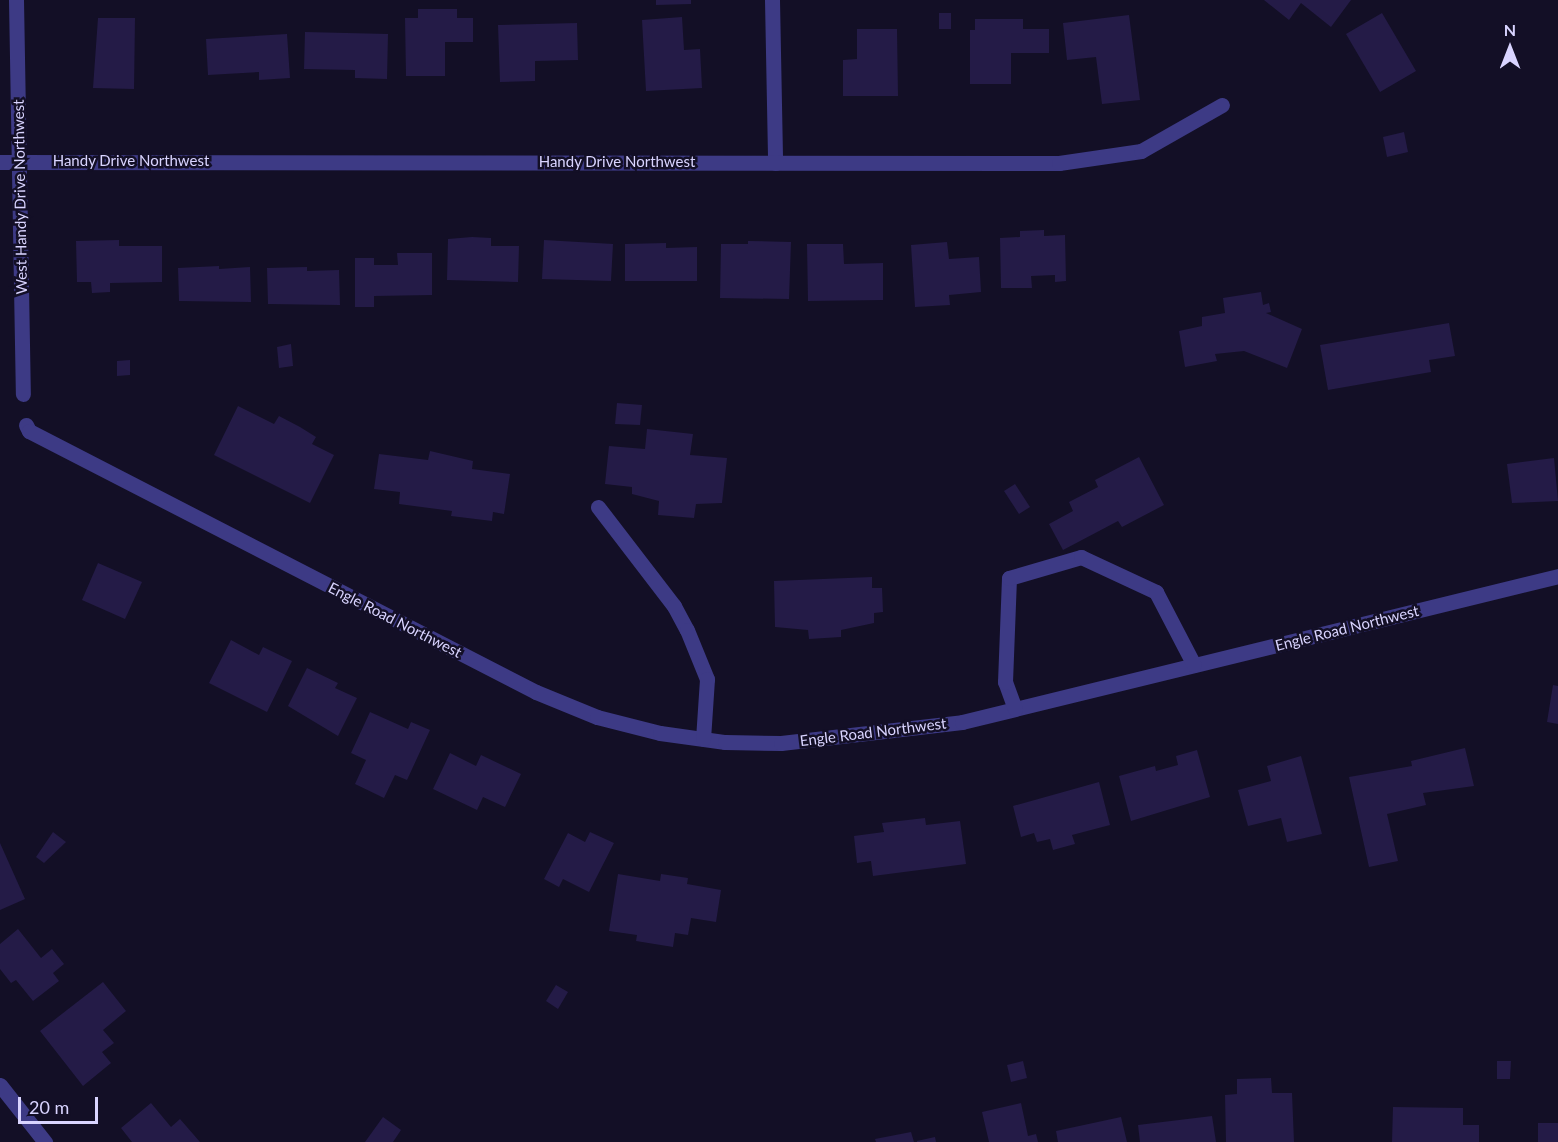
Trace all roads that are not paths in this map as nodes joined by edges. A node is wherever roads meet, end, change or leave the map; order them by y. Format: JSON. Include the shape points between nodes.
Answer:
{"nodes":[{"id":1,"x":16,"y":0,"type":"edge"},
{"id":2,"x":772,"y":0,"type":"edge"},
{"id":3,"x":1222,"y":105,"type":"dead end"},
{"id":4,"x":19,"y":161,"type":"junction"},
{"id":5,"x":0,"y":162,"type":"edge"},
{"id":6,"x":775,"y":162,"type":"junction"},
{"id":7,"x":24,"y":394,"type":"dead end"},
{"id":8,"x":26,"y":425,"type":"dead end"},
{"id":9,"x":598,"y":507,"type":"dead end"},
{"id":10,"x":1558,"y":576,"type":"edge"},
{"id":11,"x":1194,"y":665,"type":"junction"},
{"id":12,"x":1015,"y":709,"type":"junction"},
{"id":13,"x":703,"y":739,"type":"junction"},
{"id":14,"x":0,"y":1085,"type":"edge"},
{"id":15,"x":45,"y":1142,"type":"edge"}],
"edges":[{"from":1,"to":4,"type":"street","name":"West Handy Drive Northwest"},
{"from":2,"to":6,"type":"street"},
{"from":3,"to":6,"type":"street","name":"Handy Drive Northwest","via":[[1141,151],[1059,162]]},
{"from":4,"to":5,"type":"street","name":"Handy Drive Northwest"},
{"from":4,"to":6,"type":"street","name":"Handy Drive Northwest"},
{"from":4,"to":7,"type":"street","name":"West Handy Drive Northwest"},
{"from":8,"to":13,"type":"street","name":"Engle Road Northwest","via":[[29,430],[536,693],[597,717]]},
{"from":9,"to":13,"type":"street","via":[[674,606],[687,630],[707,679]]},
{"from":10,"to":11,"type":"street","name":"Engle Road Northwest"},
{"from":11,"to":12,"type":"street","name":"Engle Road Northwest"},
{"from":11,"to":12,"type":"street","via":[[1156,592],[1081,556],[1009,578],[1005,682]]},
{"from":12,"to":13,"type":"street","name":"Engle Road Northwest","via":[[962,722],[781,743]]},
{"from":14,"to":15,"type":"street"}]}
